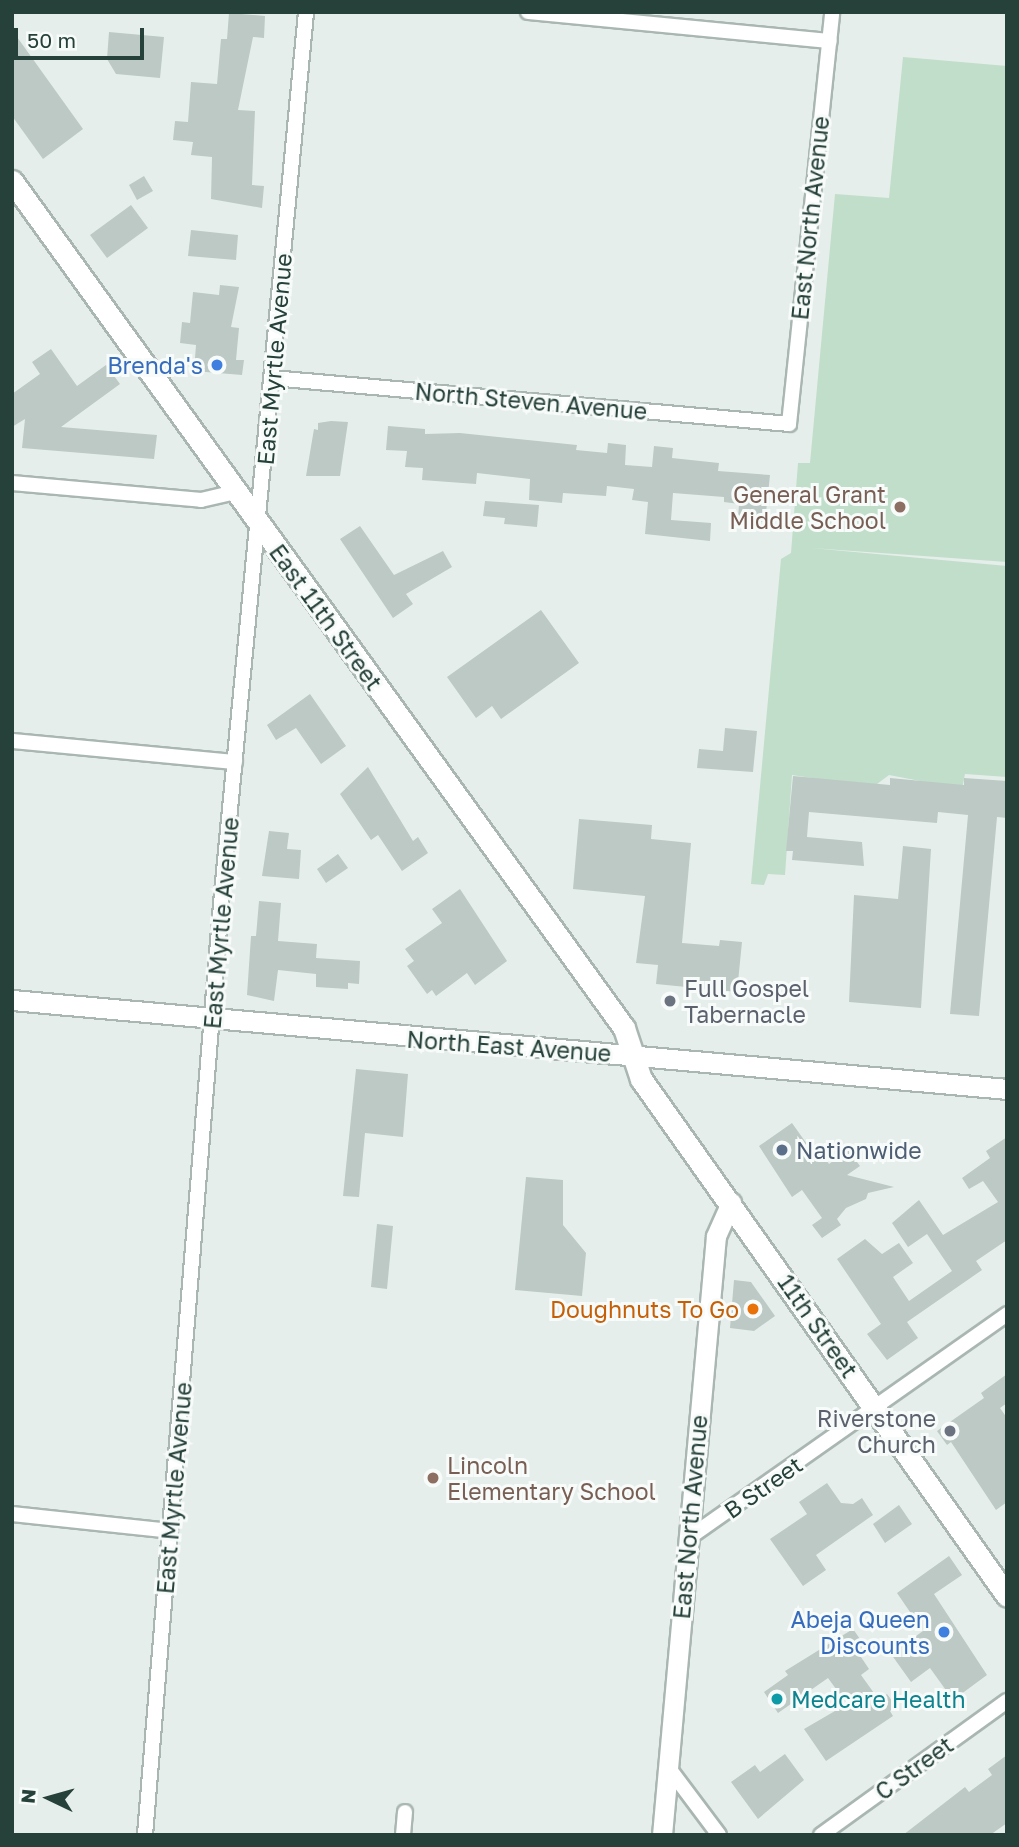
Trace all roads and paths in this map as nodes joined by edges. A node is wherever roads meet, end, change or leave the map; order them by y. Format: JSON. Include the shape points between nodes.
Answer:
{"nodes":[{"id":1,"x":306,"y":12,"type":"edge"},
{"id":2,"x":528,"y":12,"type":"edge"},
{"id":3,"x":832,"y":12,"type":"edge"},
{"id":4,"x":830,"y":41,"type":"junction"},
{"id":5,"x":12,"y":181,"type":"edge"},
{"id":6,"x":272,"y":378,"type":"junction"},
{"id":7,"x":789,"y":424,"type":"joint"},
{"id":8,"x":12,"y":483,"type":"edge"},
{"id":9,"x":236,"y":492,"type":"junction"},
{"id":10,"x":259,"y":523,"type":"junction"},
{"id":11,"x":12,"y":741,"type":"edge"},
{"id":12,"x":235,"y":762,"type":"junction"},
{"id":13,"x":12,"y":1000,"type":"edge"},
{"id":14,"x":212,"y":1021,"type":"junction"},
{"id":15,"x":633,"y":1055,"type":"junction"},
{"id":16,"x":1007,"y":1089,"type":"edge"},
{"id":17,"x":731,"y":1202,"type":"junction"},
{"id":18,"x":1007,"y":1314,"type":"edge"},
{"id":19,"x":876,"y":1408,"type":"junction"},
{"id":20,"x":12,"y":1514,"type":"edge"},
{"id":21,"x":170,"y":1531,"type":"junction"},
{"id":22,"x":690,"y":1537,"type":"junction"},
{"id":23,"x":1007,"y":1596,"type":"edge"},
{"id":24,"x":1007,"y":1701,"type":"edge"},
{"id":25,"x":668,"y":1767,"type":"junction"},
{"id":26,"x":405,"y":1812,"type":"dead end"},
{"id":27,"x":145,"y":1835,"type":"edge"},
{"id":28,"x":403,"y":1835,"type":"edge"},
{"id":29,"x":662,"y":1835,"type":"edge"},
{"id":30,"x":719,"y":1835,"type":"edge"},
{"id":31,"x":821,"y":1835,"type":"edge"}],
"edges":[{"from":1,"to":6,"type":"street","name":"East Myrtle Avenue"},
{"from":2,"to":4,"type":"street"},
{"from":3,"to":4,"type":"street","name":"East North Avenue"},
{"from":4,"to":7,"type":"street","name":"East North Avenue"},
{"from":5,"to":9,"type":"main road","name":"East 11th Street"},
{"from":6,"to":7,"type":"street","name":"North Steven Avenue"},
{"from":6,"to":10,"type":"street","name":"East Myrtle Avenue"},
{"from":8,"to":9,"type":"street","via":[[201,500]]},
{"from":9,"to":10,"type":"main road","name":"East 11th Street"},
{"from":10,"to":12,"type":"street","name":"East Myrtle Avenue"},
{"from":10,"to":15,"type":"main road","name":"East 11th Street","via":[[624,1028]]},
{"from":11,"to":12,"type":"street"},
{"from":12,"to":14,"type":"street","name":"East Myrtle Avenue"},
{"from":13,"to":14,"type":"street","name":"North East Avenue"},
{"from":14,"to":15,"type":"street","name":"North East Avenue"},
{"from":14,"to":21,"type":"street","name":"East Myrtle Avenue"},
{"from":15,"to":16,"type":"street","name":"North East Avenue"},
{"from":15,"to":17,"type":"main road","name":"11th Street","via":[[642,1079]]},
{"from":17,"to":19,"type":"main road","name":"11th Street"},
{"from":17,"to":22,"type":"street","name":"East North Avenue","via":[[716,1236]]},
{"from":18,"to":19,"type":"street","name":"B Street"},
{"from":19,"to":22,"type":"street","name":"B Street"},
{"from":19,"to":23,"type":"main road","name":"11th Street"},
{"from":20,"to":21,"type":"street"},
{"from":21,"to":27,"type":"street","name":"East Myrtle Avenue"},
{"from":22,"to":25,"type":"street","name":"East North Avenue"},
{"from":24,"to":31,"type":"street","name":"C Street"},
{"from":25,"to":29,"type":"street","name":"East North Avenue"},
{"from":25,"to":30,"type":"street"},
{"from":26,"to":28,"type":"street"}]}
